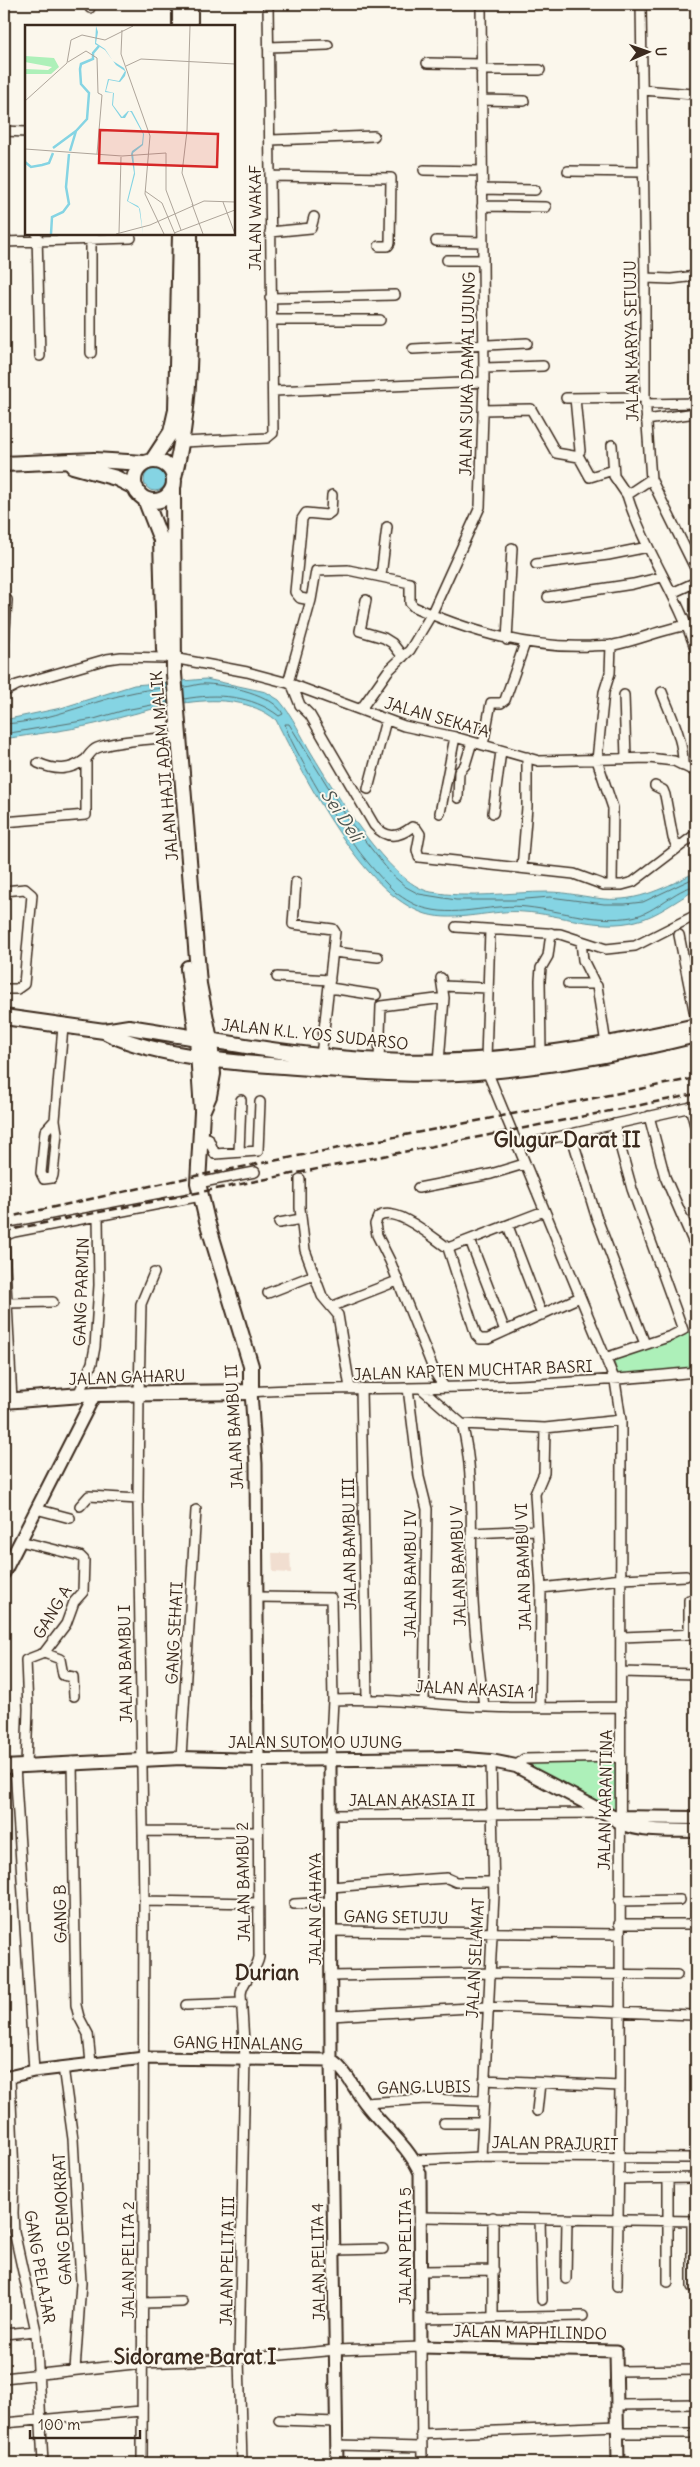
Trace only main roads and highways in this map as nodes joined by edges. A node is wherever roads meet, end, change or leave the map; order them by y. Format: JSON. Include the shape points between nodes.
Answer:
{"nodes":[{"id":1,"x":180,"y":4,"type":"edge"},
{"id":2,"x":190,"y":4,"type":"edge"},
{"id":3,"x":180,"y":25,"type":"edge"},
{"id":4,"x":190,"y":25,"type":"edge"},
{"id":5,"x":180,"y":235,"type":"edge"},
{"id":6,"x":190,"y":235,"type":"edge"},
{"id":7,"x":148,"y":462,"type":"junction"},
{"id":8,"x":62,"y":463,"type":"junction"},
{"id":9,"x":4,"y":464,"type":"edge"},
{"id":10,"x":174,"y":482,"type":"junction"},
{"id":11,"x":136,"y":488,"type":"junction"},
{"id":12,"x":146,"y":499,"type":"junction"},
{"id":13,"x":169,"y":658,"type":"junction"},
{"id":14,"x":173,"y":716,"type":"junction"},
{"id":15,"x":4,"y":1017,"type":"edge"},
{"id":16,"x":696,"y":1026,"type":"edge"},
{"id":17,"x":104,"y":1031,"type":"junction"},
{"id":18,"x":696,"y":1035,"type":"edge"},
{"id":19,"x":204,"y":1039,"type":"junction"},
{"id":20,"x":205,"y":1058,"type":"junction"},
{"id":21,"x":250,"y":1064,"type":"junction"},
{"id":22,"x":486,"y":1065,"type":"junction"},
{"id":23,"x":213,"y":1074,"type":"junction"},
{"id":24,"x":202,"y":1112,"type":"junction"},
{"id":25,"x":251,"y":1392,"type":"joint"},
{"id":26,"x":8,"y":1400,"type":"edge"},
{"id":27,"x":15,"y":1766,"type":"edge"},
{"id":28,"x":615,"y":1818,"type":"junction"},
{"id":29,"x":696,"y":1818,"type":"edge"},
{"id":30,"x":696,"y":1831,"type":"edge"}],
"edges":[{"from":1,"to":3,"type":"main road"},
{"from":2,"to":4,"type":"main road"},
{"from":5,"to":7,"type":"main road","via":[[176,410],[170,432]]},
{"from":6,"to":10,"type":"main road","name":"JALAN HAJI ADAM MALIK","via":[[188,384],[183,442]]},
{"from":7,"to":8,"type":"main road","via":[[102,460]]},
{"from":7,"to":10,"type":"main road","via":[[162,462],[170,468]]},
{"from":7,"to":11,"type":"main road","via":[[136,474]]},
{"from":8,"to":9,"type":"main road"},
{"from":8,"to":11,"type":"main road","via":[[111,476]]},
{"from":10,"to":12,"type":"main road","via":[[162,500]]},
{"from":10,"to":13,"type":"main road","name":"JALAN HAJI ADAM MALIK"},
{"from":11,"to":12,"type":"main road"},
{"from":12,"to":13,"type":"main road","name":"JALAN HAJI ADAM MALIK","via":[[161,540]]},
{"from":13,"to":14,"type":"main road","name":"JALAN HAJI ADAM MALIK"},
{"from":14,"to":19,"type":"main road","name":"JALAN HAJI ADAM MALIK"},
{"from":14,"to":19,"type":"main road","name":"JALAN HAJI ADAM MALIK","via":[[170,737],[192,1007]]},
{"from":15,"to":17,"type":"main road"},
{"from":16,"to":22,"type":"main road","name":"JALAN K.L. YOS SUDARSO"},
{"from":17,"to":19,"type":"main road","name":"JALAN K.L. YOS SUDARSO","via":[[129,1027]]},
{"from":17,"to":20,"type":"main road","name":"JALAN K.L. YOS SUDARSO","via":[[139,1044]]},
{"from":18,"to":22,"type":"main road","name":"JALAN K.L. YOS SUDARSO","via":[[621,1052]]},
{"from":19,"to":20,"type":"main road","name":"JALAN BAMBU II"},
{"from":19,"to":22,"type":"main road","name":"JALAN K.L. YOS SUDARSO","via":[[322,1056]]},
{"from":20,"to":21,"type":"main road","name":"JALAN K.L. YOS SUDARSO"},
{"from":20,"to":23,"type":"main road","name":"JALAN BAMBU II"},
{"from":20,"to":24,"type":"main road","name":"JALAN BAMBU II","via":[[200,1095]]},
{"from":21,"to":22,"type":"main road","name":"JALAN K.L. YOS SUDARSO","via":[[426,1073]]},
{"from":21,"to":23,"type":"main road","via":[[223,1068]]},
{"from":23,"to":24,"type":"main road","name":"JALAN BAMBU II"},
{"from":24,"to":25,"type":"main road","name":"JALAN BAMBU II","via":[[192,1195],[251,1366]]},
{"from":25,"to":26,"type":"main road","name":"JALAN GAHARU"},
{"from":27,"to":28,"type":"main road","name":"JALAN SUTOMO UJUNG","via":[[181,1758],[454,1758],[491,1761],[516,1766]]},
{"from":28,"to":29,"type":"main road"},
{"from":28,"to":30,"type":"main road","via":[[639,1828]]}]}
